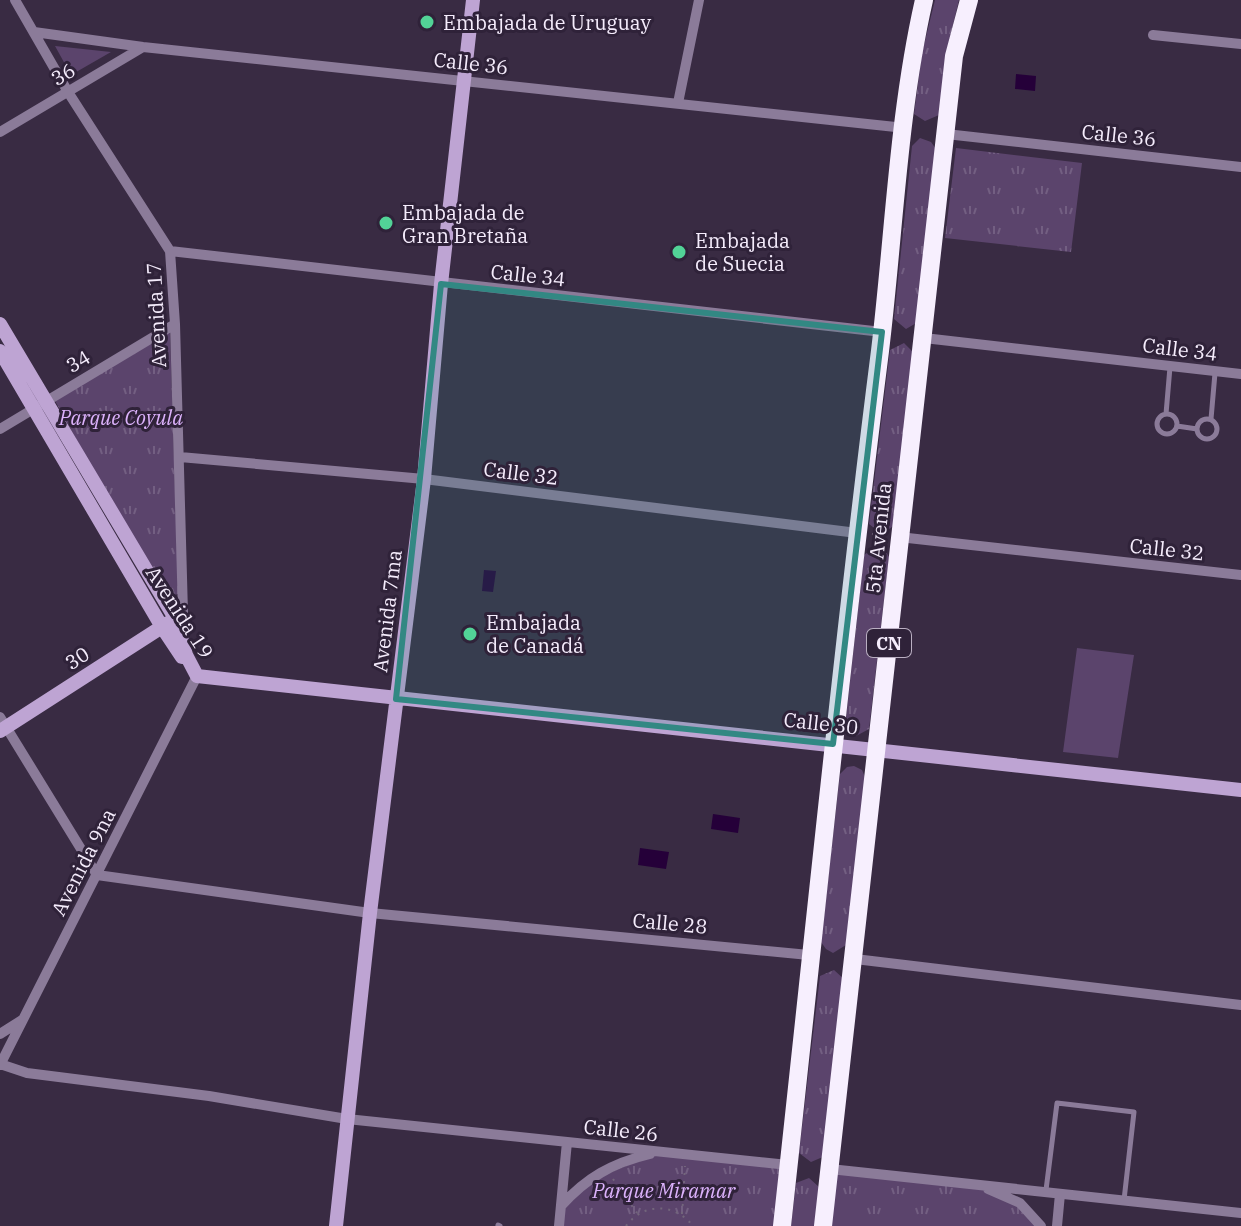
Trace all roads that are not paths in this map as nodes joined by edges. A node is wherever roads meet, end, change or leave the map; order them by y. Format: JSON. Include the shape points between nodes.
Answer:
{"nodes":[{"id":1,"x":15,"y":0,"type":"edge"},
{"id":2,"x":473,"y":0,"type":"edge"},
{"id":3,"x":699,"y":0,"type":"edge"},
{"id":4,"x":924,"y":0,"type":"edge"},
{"id":5,"x":969,"y":0,"type":"edge"},
{"id":6,"x":34,"y":32,"type":"junction"},
{"id":7,"x":1153,"y":35,"type":"dead end"},
{"id":8,"x":1241,"y":44,"type":"edge"},
{"id":9,"x":143,"y":47,"type":"junction"},
{"id":10,"x":464,"y":80,"type":"junction"},
{"id":11,"x":68,"y":92,"type":"junction"},
{"id":12,"x":678,"y":103,"type":"junction"},
{"id":13,"x":905,"y":128,"type":"junction"},
{"id":14,"x":0,"y":132,"type":"edge"},
{"id":15,"x":946,"y":134,"type":"junction"},
{"id":16,"x":1241,"y":167,"type":"edge"},
{"id":17,"x":170,"y":251,"type":"junction"},
{"id":18,"x":441,"y":284,"type":"junction"},
{"id":19,"x":0,"y":324,"type":"edge"},
{"id":20,"x":175,"y":324,"type":"junction"},
{"id":21,"x":882,"y":332,"type":"junction"},
{"id":22,"x":924,"y":338,"type":"junction"},
{"id":23,"x":0,"y":351,"type":"edge"},
{"id":24,"x":1170,"y":366,"type":"junction"},
{"id":25,"x":1216,"y":371,"type":"junction"},
{"id":26,"x":1241,"y":374,"type":"edge"},
{"id":27,"x":40,"y":404,"type":"junction"},
{"id":28,"x":1166,"y":414,"type":"junction"},
{"id":29,"x":1211,"y":419,"type":"junction"},
{"id":30,"x":1177,"y":426,"type":"junction"},
{"id":31,"x":0,"y":429,"type":"edge"},
{"id":32,"x":1197,"y":429,"type":"junction"},
{"id":33,"x":180,"y":457,"type":"junction"},
{"id":34,"x":424,"y":479,"type":"junction"},
{"id":35,"x":857,"y":533,"type":"junction"},
{"id":36,"x":899,"y":537,"type":"junction"},
{"id":37,"x":1241,"y":575,"type":"edge"},
{"id":38,"x":176,"y":620,"type":"junction"},
{"id":39,"x":162,"y":627,"type":"junction"},
{"id":40,"x":197,"y":676,"type":"junction"},
{"id":41,"x":396,"y":699,"type":"junction"},
{"id":42,"x":2,"y":725,"type":"edge"},
{"id":43,"x":833,"y":744,"type":"junction"},
{"id":44,"x":879,"y":749,"type":"junction"},
{"id":45,"x":1241,"y":790,"type":"edge"},
{"id":46,"x":97,"y":875,"type":"junction"},
{"id":47,"x":370,"y":913,"type":"junction"},
{"id":48,"x":809,"y":955,"type":"junction"},
{"id":49,"x":855,"y":959,"type":"junction"},
{"id":50,"x":1241,"y":1005,"type":"edge"},
{"id":51,"x":23,"y":1019,"type":"junction"},
{"id":52,"x":0,"y":1034,"type":"edge"},
{"id":53,"x":0,"y":1064,"type":"edge"},
{"id":54,"x":347,"y":1119,"type":"junction"},
{"id":55,"x":567,"y":1142,"type":"junction"},
{"id":56,"x":659,"y":1152,"type":"junction"},
{"id":57,"x":788,"y":1165,"type":"junction"},
{"id":58,"x":830,"y":1169,"type":"junction"},
{"id":59,"x":981,"y":1186,"type":"junction"},
{"id":60,"x":1046,"y":1192,"type":"junction"},
{"id":61,"x":1060,"y":1194,"type":"junction"},
{"id":62,"x":1124,"y":1201,"type":"junction"},
{"id":63,"x":561,"y":1206,"type":"junction"},
{"id":64,"x":1241,"y":1213,"type":"edge"},
{"id":65,"x":336,"y":1226,"type":"edge"},
{"id":66,"x":559,"y":1226,"type":"edge"},
{"id":67,"x":782,"y":1226,"type":"edge"},
{"id":68,"x":823,"y":1226,"type":"edge"},
{"id":69,"x":1041,"y":1226,"type":"edge"},
{"id":70,"x":1057,"y":1226,"type":"edge"}],
"edges":[{"from":1,"to":6,"type":"street","name":"Avenida 17"},
{"from":2,"to":10,"type":"main road","name":"Avenida 7ma"},
{"from":3,"to":12,"type":"street"},
{"from":4,"to":13,"type":"highway","name":"5ta Avenida","number":"CN","via":[[912,52]]},
{"from":5,"to":15,"type":"highway","name":"5ta Avenida","number":"CN","via":[[954,56]]},
{"from":6,"to":9,"type":"street","name":"Calle 36"},
{"from":6,"to":11,"type":"street","name":"Avenida 17"},
{"from":7,"to":8,"type":"street"},
{"from":9,"to":10,"type":"street","name":"Calle 36"},
{"from":9,"to":11,"type":"street","name":"36"},
{"from":10,"to":12,"type":"street","name":"Calle 36"},
{"from":10,"to":18,"type":"main road","name":"Avenida 7ma"},
{"from":11,"to":14,"type":"street","name":"36"},
{"from":11,"to":17,"type":"street","name":"Avenida 17"},
{"from":12,"to":13,"type":"street","name":"Calle 36"},
{"from":13,"to":21,"type":"highway","name":"5ta Avenida","number":"CN"},
{"from":15,"to":16,"type":"street","name":"Calle 36"},
{"from":15,"to":22,"type":"highway","name":"5ta Avenida","number":"CN"},
{"from":17,"to":18,"type":"street","name":"Calle 34"},
{"from":17,"to":20,"type":"street","name":"Avenida 17"},
{"from":18,"to":21,"type":"street","name":"Calle 34"},
{"from":18,"to":34,"type":"main road","name":"Avenida 7ma"},
{"from":19,"to":27,"type":"main road","name":"Avenida 19"},
{"from":20,"to":27,"type":"street","name":"34"},
{"from":20,"to":33,"type":"street","name":"Avenida 17"},
{"from":21,"to":35,"type":"highway","name":"5ta Avenida","number":"CN"},
{"from":22,"to":24,"type":"street","name":"Calle 34"},
{"from":22,"to":36,"type":"highway","name":"5ta Avenida","number":"CN"},
{"from":23,"to":27,"type":"main road","name":"Avenida 19"},
{"from":24,"to":25,"type":"street","name":"Calle 34"},
{"from":24,"to":28,"type":"lane"},
{"from":25,"to":26,"type":"street","name":"Calle 34"},
{"from":25,"to":29,"type":"lane"},
{"from":27,"to":31,"type":"street","name":"34"},
{"from":27,"to":38,"type":"main road","name":"Avenida 19"},
{"from":27,"to":39,"type":"main road","name":"Avenida 19"},
{"from":28,"to":30,"type":"lane"},
{"from":28,"to":30,"type":"lane","via":[[1156,423],[1160,432],[1170,434]]},
{"from":29,"to":32,"type":"lane","via":[[1201,420]]},
{"from":29,"to":32,"type":"lane","via":[[1217,428],[1213,437],[1201,437]]},
{"from":30,"to":32,"type":"lane"},
{"from":33,"to":34,"type":"street","name":"Calle 32"},
{"from":33,"to":38,"type":"street","name":"Avenida 17","via":[[183,613]]},
{"from":34,"to":35,"type":"street","name":"Calle 32"},
{"from":34,"to":41,"type":"main road","name":"Avenida 7ma"},
{"from":35,"to":43,"type":"highway","name":"5ta Avenida","number":"CN"},
{"from":36,"to":37,"type":"street","name":"Calle 32"},
{"from":36,"to":44,"type":"highway","name":"5ta Avenida","number":"CN"},
{"from":38,"to":39,"type":"main road","name":"30"},
{"from":38,"to":40,"type":"main road","name":"Avenida 19"},
{"from":39,"to":40,"type":"main road","name":"Avenida 19"},
{"from":39,"to":42,"type":"main road","name":"30"},
{"from":40,"to":41,"type":"main road"},
{"from":40,"to":46,"type":"street","name":"Avenida 9na"},
{"from":41,"to":43,"type":"main road","name":"Calle 30"},
{"from":41,"to":47,"type":"main road","name":"Avenida 7ma"},
{"from":42,"to":46,"type":"street"},
{"from":43,"to":44,"type":"main road","name":"Calle 30"},
{"from":43,"to":48,"type":"highway","name":"5ta Avenida","number":"CN"},
{"from":44,"to":45,"type":"main road","name":"Calle 30"},
{"from":44,"to":49,"type":"highway","name":"5ta Avenida","number":"CN"},
{"from":46,"to":47,"type":"street","name":"Calle 28"},
{"from":46,"to":51,"type":"street","name":"Avenida 9na"},
{"from":47,"to":48,"type":"street","name":"Calle 28"},
{"from":47,"to":54,"type":"main road","name":"Avenida 7ma"},
{"from":48,"to":57,"type":"highway","name":"5ta Avenida","number":"CN"},
{"from":49,"to":50,"type":"street"},
{"from":49,"to":58,"type":"highway","name":"5ta Avenida","number":"CN"},
{"from":51,"to":52,"type":"street"},
{"from":51,"to":53,"type":"street","name":"Avenida 9na"},
{"from":53,"to":54,"type":"street","name":"Calle 26","via":[[27,1073]]},
{"from":54,"to":55,"type":"street","name":"Calle 26"},
{"from":54,"to":65,"type":"main road","name":"Avenida 7ma"},
{"from":55,"to":56,"type":"street","name":"Calle 26"},
{"from":55,"to":63,"type":"street"},
{"from":56,"to":57,"type":"street","name":"Calle 26"},
{"from":56,"to":63,"type":"street","via":[[605,1168]]},
{"from":57,"to":67,"type":"highway","name":"5ta Avenida","number":"CN"},
{"from":58,"to":59,"type":"street"},
{"from":58,"to":68,"type":"highway","name":"5ta Avenida","number":"CN"},
{"from":59,"to":60,"type":"street"},
{"from":59,"to":69,"type":"street","via":[[1020,1203]]},
{"from":60,"to":61,"type":"street"},
{"from":60,"to":62,"type":"lane","via":[[1057,1103],[1134,1112]]},
{"from":61,"to":62,"type":"street"},
{"from":61,"to":70,"type":"street"},
{"from":62,"to":64,"type":"street"},
{"from":63,"to":66,"type":"street"}]}
